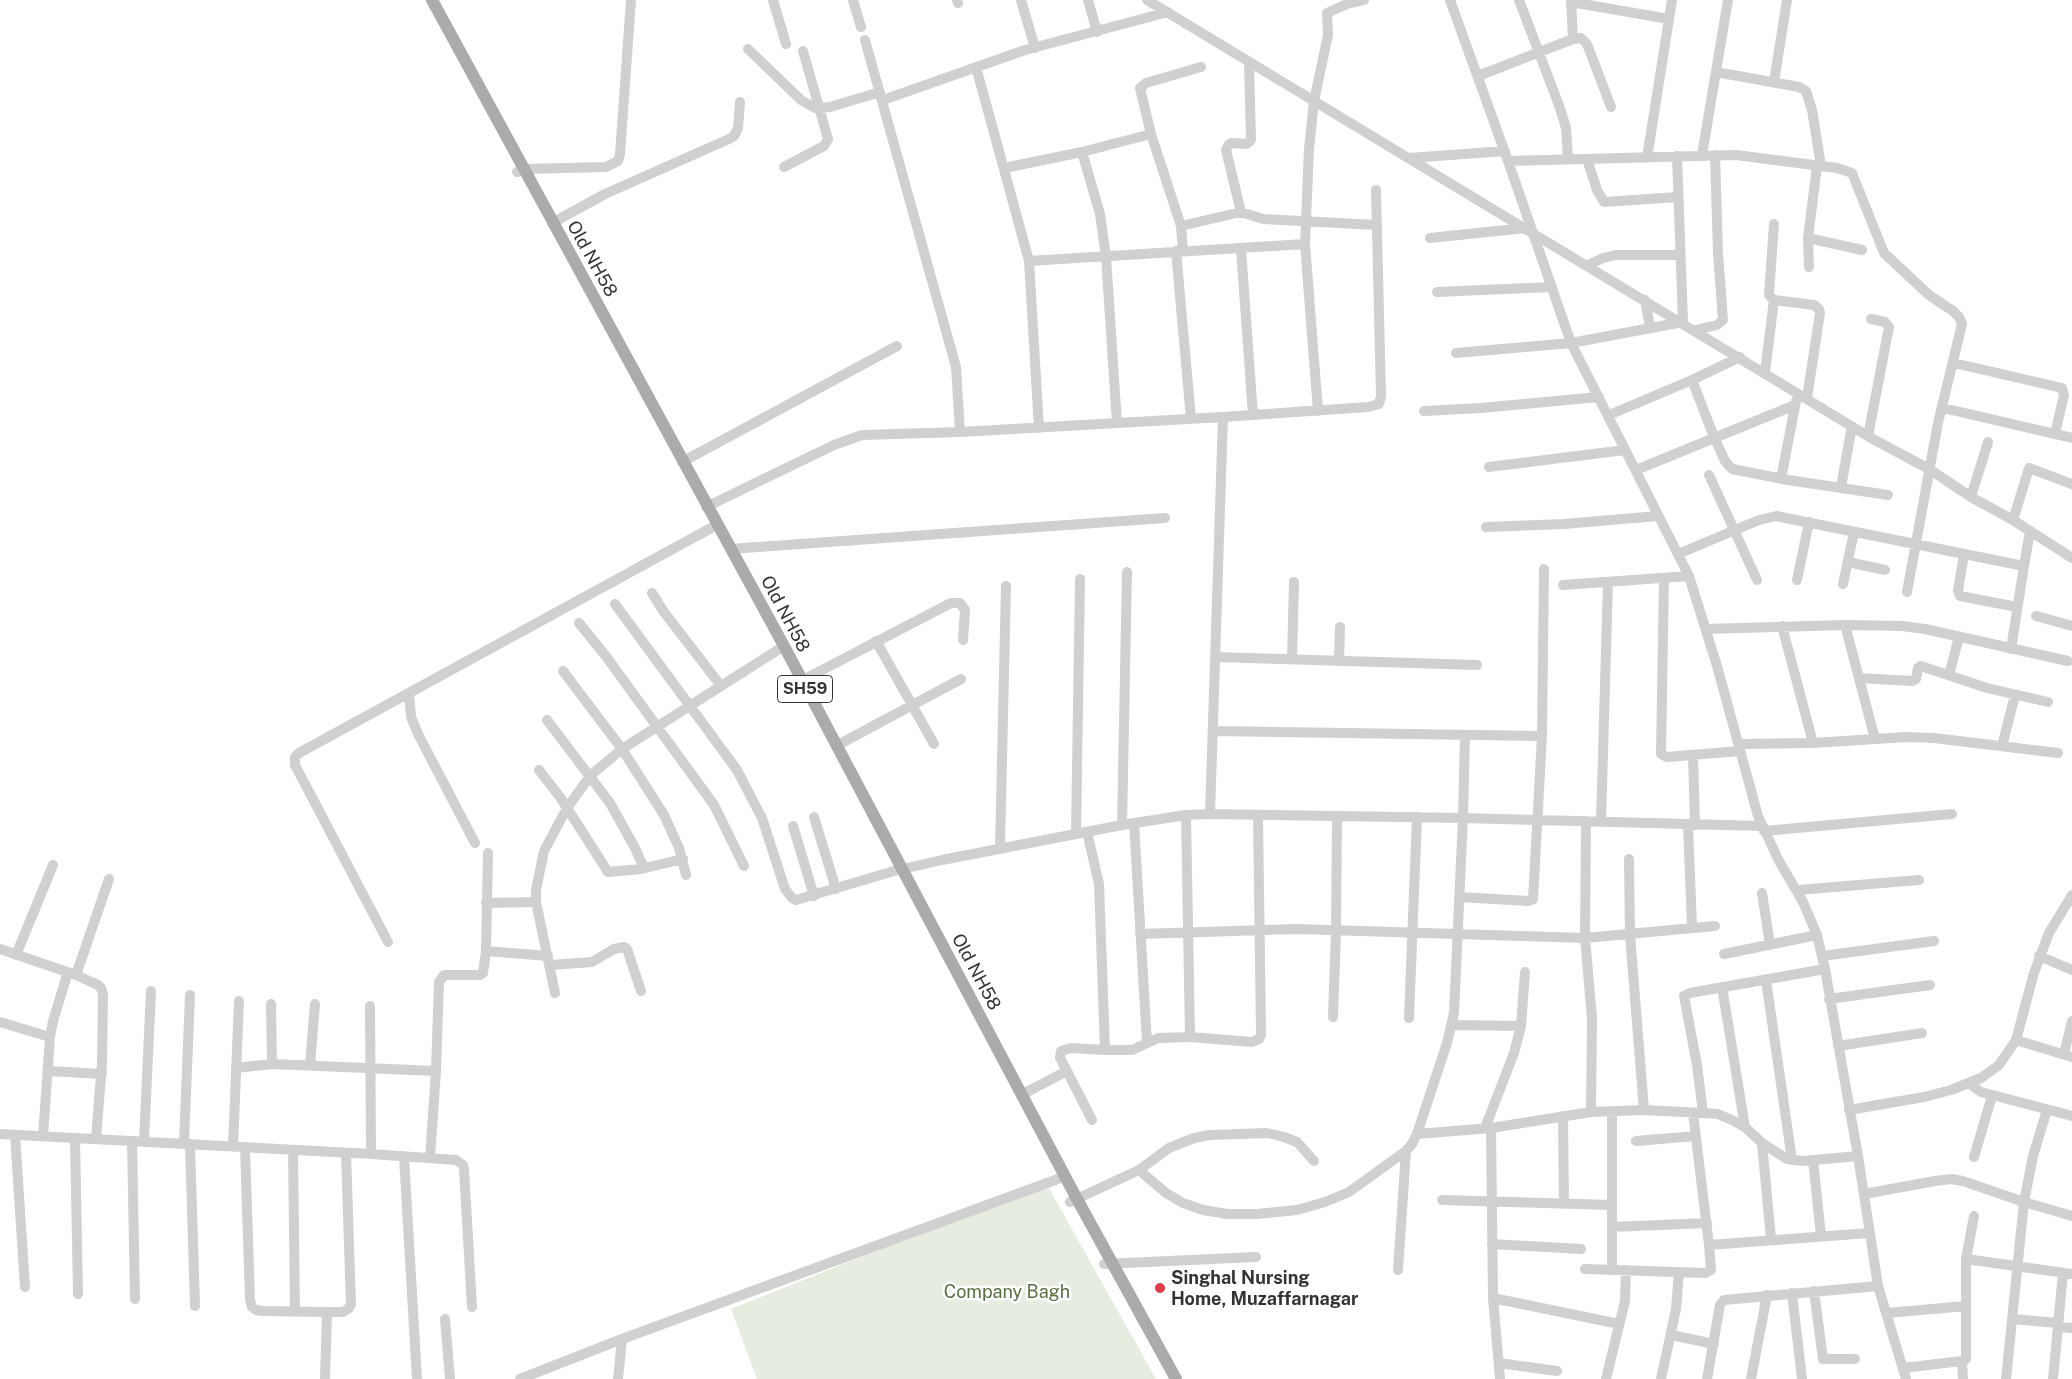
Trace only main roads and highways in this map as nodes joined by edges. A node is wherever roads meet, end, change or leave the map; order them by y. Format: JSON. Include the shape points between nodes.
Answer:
{"nodes":[{"id":1,"x":424,"y":0,"type":"edge"},
{"id":2,"x":432,"y":0,"type":"edge"},
{"id":3,"x":520,"y":170,"type":"junction"},
{"id":4,"x":781,"y":648,"type":"junction"},
{"id":5,"x":898,"y":870,"type":"junction"},
{"id":6,"x":1023,"y":1103,"type":"junction"},
{"id":7,"x":1073,"y":1200,"type":"junction"},
{"id":8,"x":1108,"y":1264,"type":"junction"},
{"id":9,"x":1168,"y":1379,"type":"edge"},
{"id":10,"x":1176,"y":1379,"type":"edge"}],
"edges":[{"from":1,"to":3,"type":"main road","name":"Old NH58","number":"SH59"},
{"from":2,"to":3,"type":"main road","name":"Old NH58","number":"SH59"},
{"from":3,"to":4,"type":"main road","name":"Old NH58","number":"SH59","via":[[552,223]]},
{"from":3,"to":4,"type":"main road","name":"Old NH58","number":"SH59","via":[[710,528]]},
{"from":4,"to":5,"type":"main road","name":"Old NH58","number":"SH59"},
{"from":4,"to":5,"type":"main road","name":"Old NH58","number":"SH59","via":[[836,746]]},
{"from":5,"to":6,"type":"main road","name":"Old NH58","number":"SH59"},
{"from":6,"to":7,"type":"main road","name":"Old NH58","number":"SH59"},
{"from":6,"to":7,"type":"main road","name":"Old NH58","number":"SH59","via":[[1058,1179]]},
{"from":7,"to":8,"type":"main road","name":"Old NH58","number":"SH59"},
{"from":8,"to":9,"type":"main road","name":"Old NH58","number":"SH59"},
{"from":8,"to":10,"type":"main road","name":"Old NH58","number":"SH59"}]}
